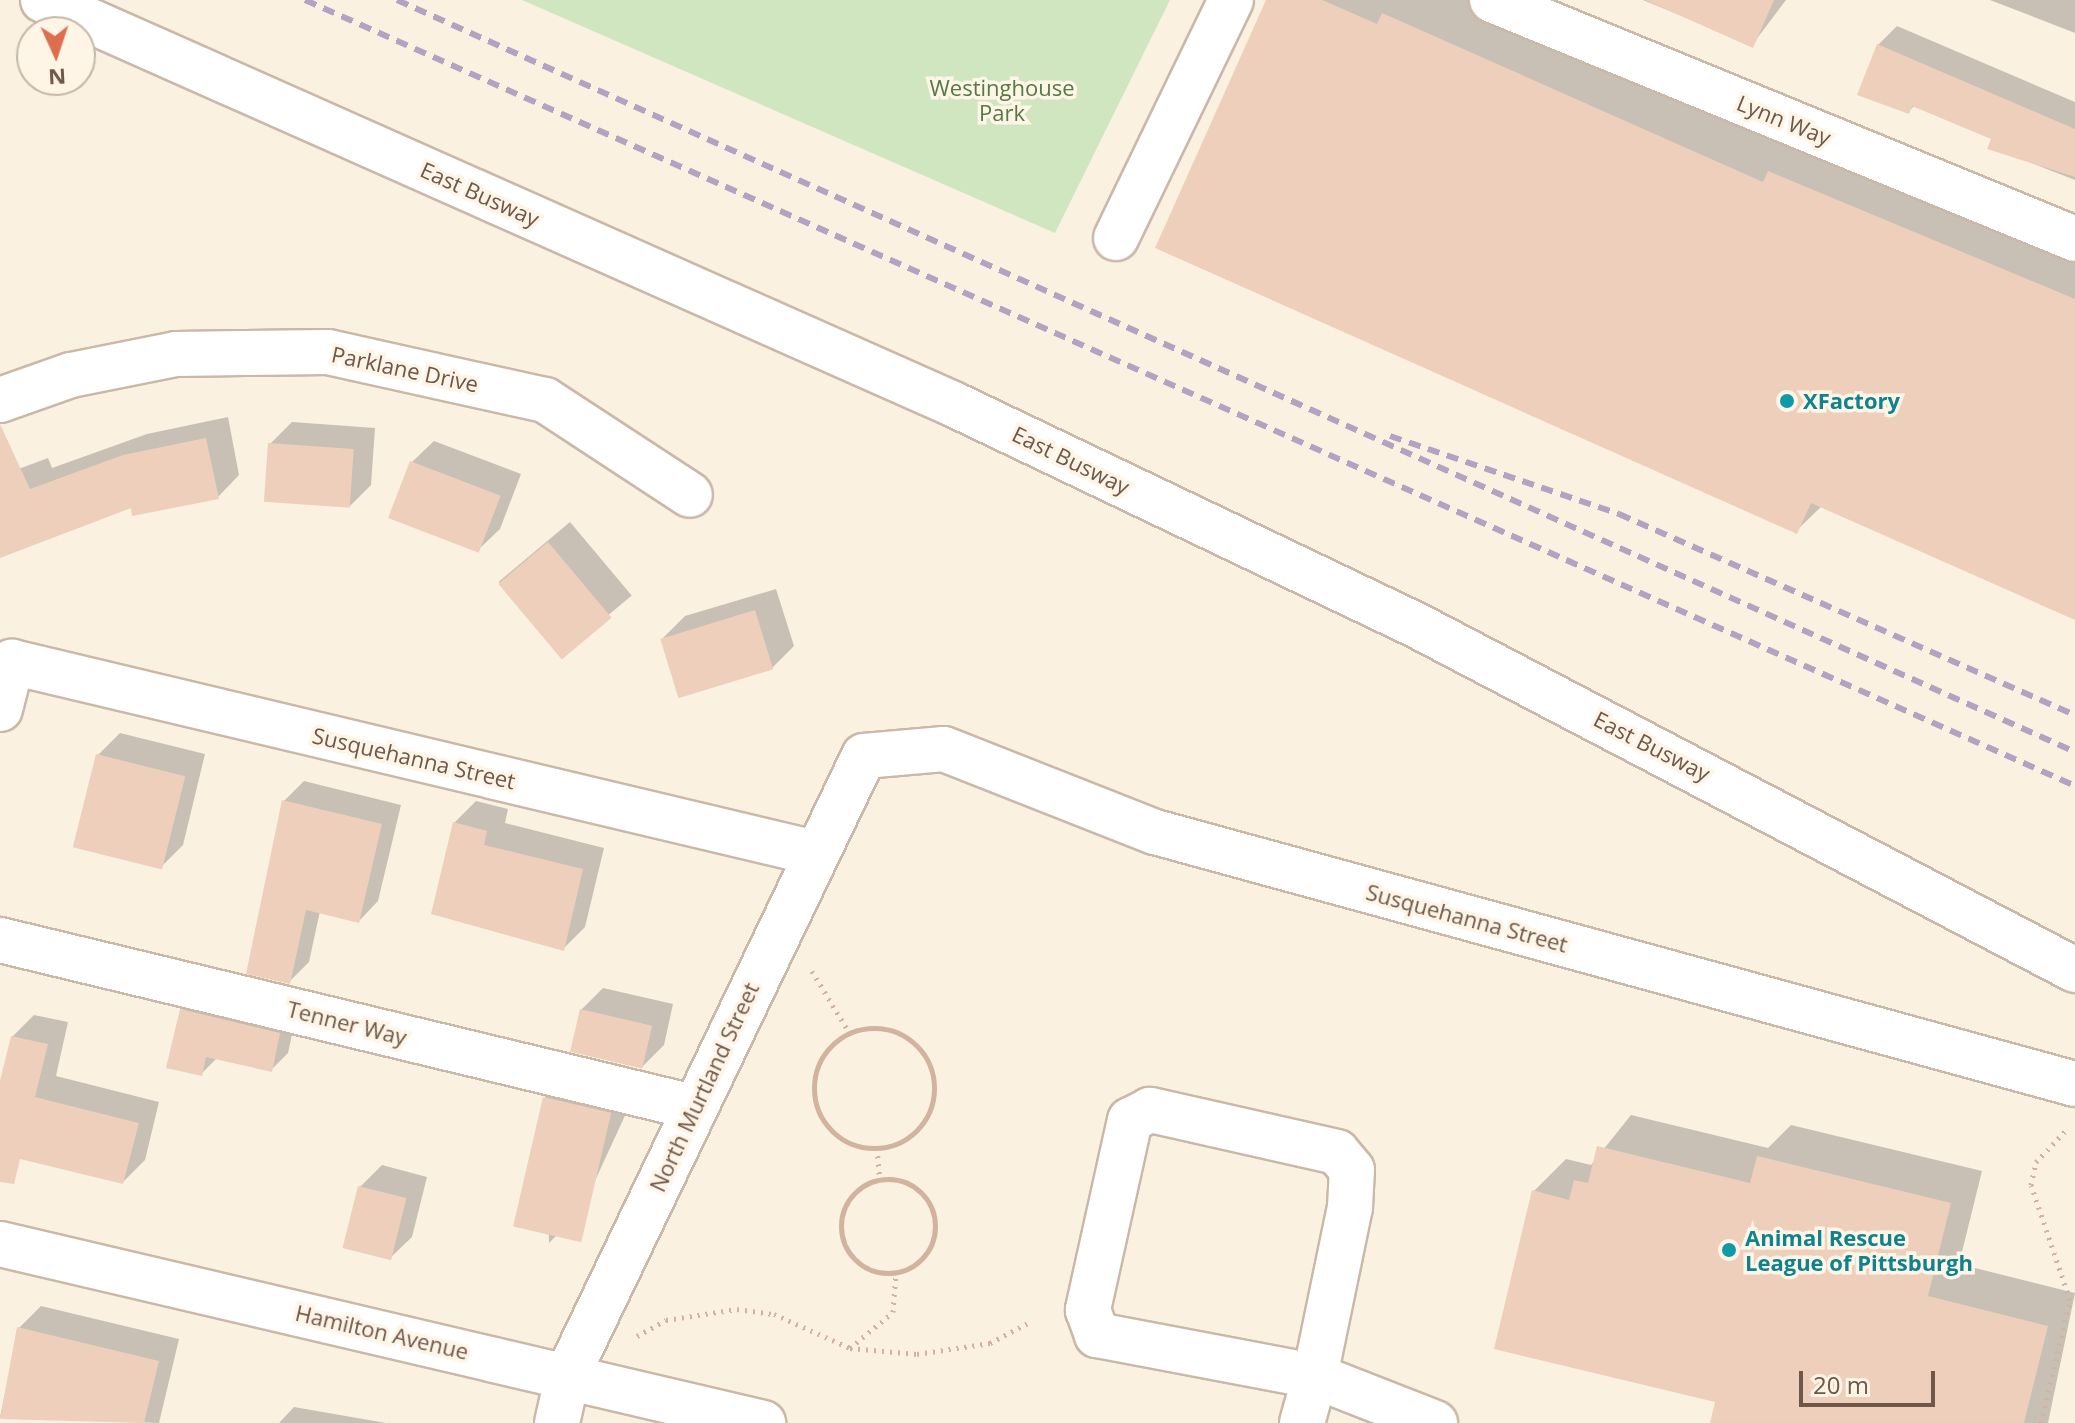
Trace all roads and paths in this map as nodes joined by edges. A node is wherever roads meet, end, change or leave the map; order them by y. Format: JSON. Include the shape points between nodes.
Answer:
{"nodes":[{"id":1,"x":43,"y":0,"type":"edge"},
{"id":2,"x":1231,"y":0,"type":"edge"},
{"id":3,"x":1492,"y":0,"type":"edge"},
{"id":4,"x":1116,"y":238,"type":"dead end"},
{"id":5,"x":2075,"y":239,"type":"edge"},
{"id":6,"x":0,"y":400,"type":"edge"},
{"id":7,"x":690,"y":495,"type":"dead end"},
{"id":8,"x":0,"y":709,"type":"edge"},
{"id":9,"x":864,"y":756,"type":"joint"},
{"id":10,"x":815,"y":853,"type":"junction"},
{"id":11,"x":0,"y":940,"type":"edge"},
{"id":12,"x":807,"y":964,"type":"dead end"},
{"id":13,"x":2075,"y":970,"type":"edge"},
{"id":14,"x":849,"y":1032,"type":"junction"},
{"id":15,"x":2075,"y":1084,"type":"edge"},
{"id":16,"x":693,"y":1107,"type":"junction"},
{"id":17,"x":2066,"y":1130,"type":"dead end"},
{"id":18,"x":877,"y":1148,"type":"junction"},
{"id":19,"x":880,"y":1180,"type":"junction"},
{"id":20,"x":0,"y":1244,"type":"edge"},
{"id":21,"x":896,"y":1272,"type":"junction"},
{"id":22,"x":1028,"y":1323,"type":"dead end"},
{"id":23,"x":633,"y":1338,"type":"dead end"},
{"id":24,"x":850,"y":1348,"type":"junction"},
{"id":25,"x":568,"y":1374,"type":"junction"},
{"id":26,"x":1315,"y":1376,"type":"junction"},
{"id":27,"x":557,"y":1423,"type":"edge"},
{"id":28,"x":763,"y":1423,"type":"edge"},
{"id":29,"x":1302,"y":1423,"type":"edge"},
{"id":30,"x":1435,"y":1423,"type":"edge"},
{"id":31,"x":2041,"y":1423,"type":"edge"}],
"edges":[{"from":1,"to":13,"type":"street","name":"East Busway","via":[[953,404],[1704,772]]},
{"from":2,"to":4,"type":"street"},
{"from":3,"to":5,"type":"street","name":"Lynn Way"},
{"from":6,"to":7,"type":"street","name":"Parklane Drive","via":[[71,375],[176,354],[328,352],[545,400]]},
{"from":8,"to":10,"type":"street","name":"Susquehanna Street","via":[[12,662]]},
{"from":9,"to":10,"type":"street","name":"North Murtland Street"},
{"from":9,"to":15,"type":"street","name":"Susquehanna Street","via":[[944,749],[1155,832]]},
{"from":10,"to":16,"type":"street","name":"North Murtland Street"},
{"from":11,"to":16,"type":"street","name":"Tenner Way"},
{"from":12,"to":14,"type":"path"},
{"from":14,"to":18,"type":"path","via":[[819,1061],[815,1102],[837,1136]]},
{"from":14,"to":18,"type":"path","via":[[890,1029],[907,1037],[931,1066],[934,1094],[925,1120],[912,1135]]},
{"from":16,"to":25,"type":"street","name":"North Murtland Street"},
{"from":17,"to":31,"type":"path","via":[[2036,1162],[2031,1185],[2070,1300]]},
{"from":18,"to":19,"type":"path"},
{"from":19,"to":21,"type":"path","via":[[922,1194],[935,1222],[927,1252]]},
{"from":19,"to":21,"type":"path","via":[[844,1207],[842,1238],[859,1263]]},
{"from":20,"to":25,"type":"street","name":"Hamilton Avenue"},
{"from":21,"to":24,"type":"path","via":[[893,1312]]},
{"from":22,"to":24,"type":"path","via":[[990,1343],[953,1351]]},
{"from":23,"to":24,"type":"path","via":[[666,1320],[737,1309],[774,1314]]},
{"from":25,"to":27,"type":"street","name":"North Murtland Street"},
{"from":25,"to":28,"type":"street","name":"Hamilton Avenue"},
{"from":26,"to":26,"type":"street","via":[[1352,1170],[1337,1152],[1244,1131],[1150,1110],[1130,1120],[1088,1310],[1097,1335]]},
{"from":26,"to":29,"type":"street"},
{"from":26,"to":30,"type":"street"}]}
